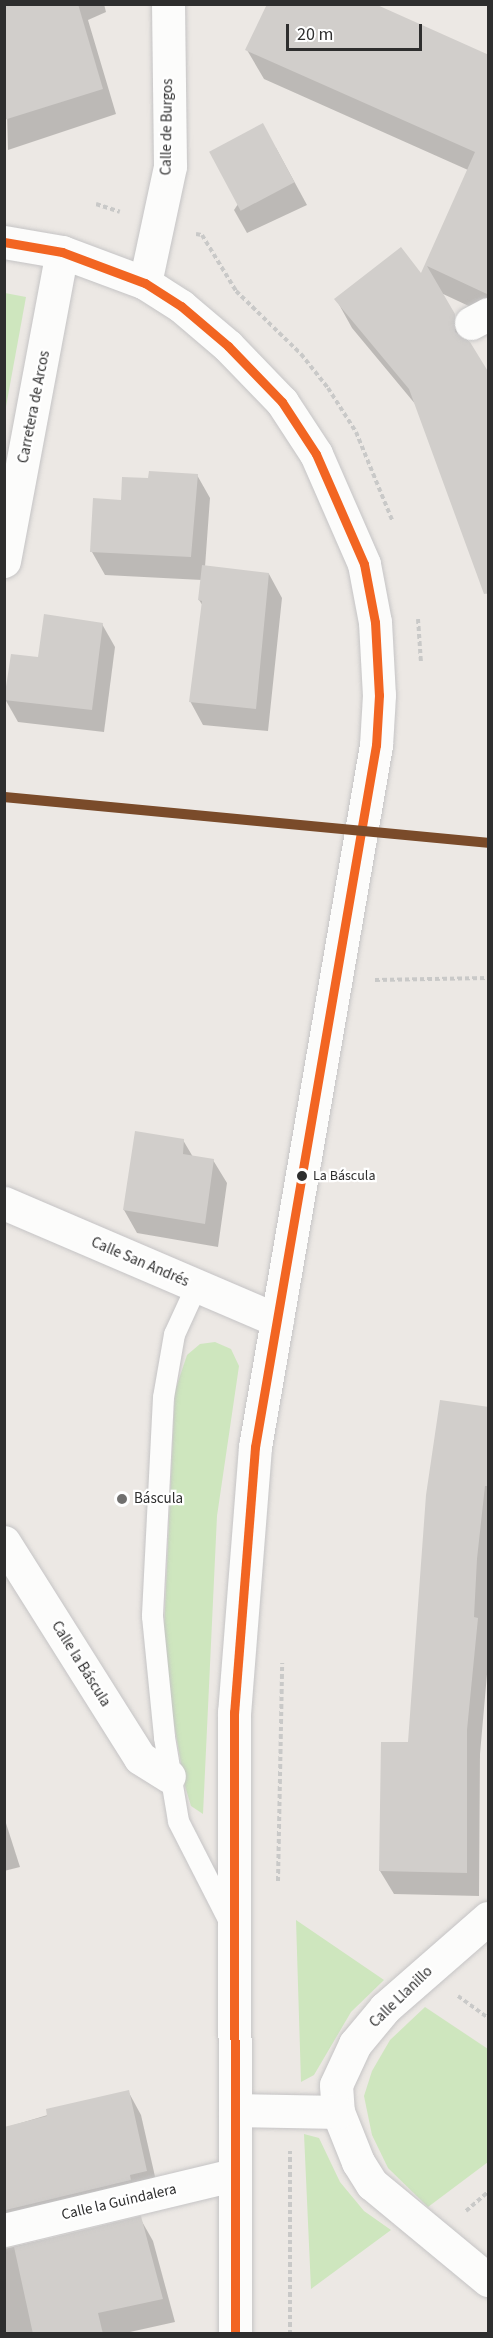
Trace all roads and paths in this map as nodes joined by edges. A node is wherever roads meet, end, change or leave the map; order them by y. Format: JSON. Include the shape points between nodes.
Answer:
{"nodes":[{"id":1,"x":168,"y":4,"type":"edge"},
{"id":2,"x":4,"y":242,"type":"edge"},
{"id":3,"x":62,"y":252,"type":"junction"},
{"id":4,"x":145,"y":283,"type":"junction"},
{"id":5,"x":4,"y":561,"type":"edge"},
{"id":6,"x":421,"y":633,"type":"dead end"},
{"id":7,"x":421,"y":667,"type":"dead end"},
{"id":8,"x":377,"y":968,"type":"dead end"},
{"id":9,"x":489,"y":978,"type":"edge"},
{"id":10,"x":337,"y":980,"type":"junction"},
{"id":11,"x":375,"y":980,"type":"junction"},
{"id":12,"x":373,"y":990,"type":"dead end"},
{"id":13,"x":4,"y":1203,"type":"edge"},
{"id":14,"x":196,"y":1286,"type":"junction"},
{"id":15,"x":277,"y":1320,"type":"junction"},
{"id":16,"x":4,"y":1542,"type":"edge"},
{"id":17,"x":282,"y":1652,"type":"dead end"},
{"id":18,"x":168,"y":1776,"type":"junction"},
{"id":19,"x":278,"y":1888,"type":"dead end"},
{"id":20,"x":489,"y":1918,"type":"edge"},
{"id":21,"x":235,"y":1932,"type":"junction"},
{"id":22,"x":235,"y":2110,"type":"junction"},
{"id":23,"x":289,"y":2112,"type":"junction"},
{"id":24,"x":338,"y":2112,"type":"junction"},
{"id":25,"x":233,"y":2175,"type":"junction"},
{"id":26,"x":4,"y":2230,"type":"edge"},
{"id":27,"x":489,"y":2280,"type":"edge"},
{"id":28,"x":235,"y":2334,"type":"edge"},
{"id":29,"x":290,"y":2334,"type":"edge"}],
"edges":[{"from":1,"to":4,"type":"street","name":"Calle de Burgos","via":[[170,166]]},
{"from":2,"to":3,"type":"street"},
{"from":3,"to":4,"type":"street"},
{"from":3,"to":5,"type":"street","name":"Carretera de Arcos"},
{"from":4,"to":10,"type":"street","via":[[181,306],[228,346],[282,402],[316,454],[364,564],[375,622],[379,694],[375,745]]},
{"from":6,"to":7,"type":"path"},
{"from":8,"to":11,"type":"path"},
{"from":9,"to":11,"type":"path"},
{"from":10,"to":11,"type":"path"},
{"from":10,"to":15,"type":"street"},
{"from":11,"to":12,"type":"path"},
{"from":13,"to":14,"type":"street","name":"Calle San Andrés"},
{"from":14,"to":15,"type":"street","name":"Calle San Andrés"},
{"from":14,"to":18,"type":"lane","via":[[174,1334],[163,1397],[152,1616]]},
{"from":15,"to":21,"type":"street","via":[[255,1447],[234,1712]]},
{"from":16,"to":18,"type":"street","name":"Calle la Báscula","via":[[140,1758]]},
{"from":17,"to":19,"type":"path"},
{"from":18,"to":21,"type":"lane","via":[[178,1821]]},
{"from":20,"to":24,"type":"street","name":"Calle Llanillo","via":[[385,2008],[355,2044],[336,2085]]},
{"from":21,"to":22,"type":"street"},
{"from":22,"to":23,"type":"street"},
{"from":22,"to":25,"type":"street"},
{"from":23,"to":24,"type":"street"},
{"from":23,"to":29,"type":"path"},
{"from":24,"to":27,"type":"street","name":"Calle Llanillo","via":[[358,2162],[372,2184]]},
{"from":25,"to":26,"type":"street","name":"Calle la Guindalera"},
{"from":25,"to":28,"type":"street"}]}
